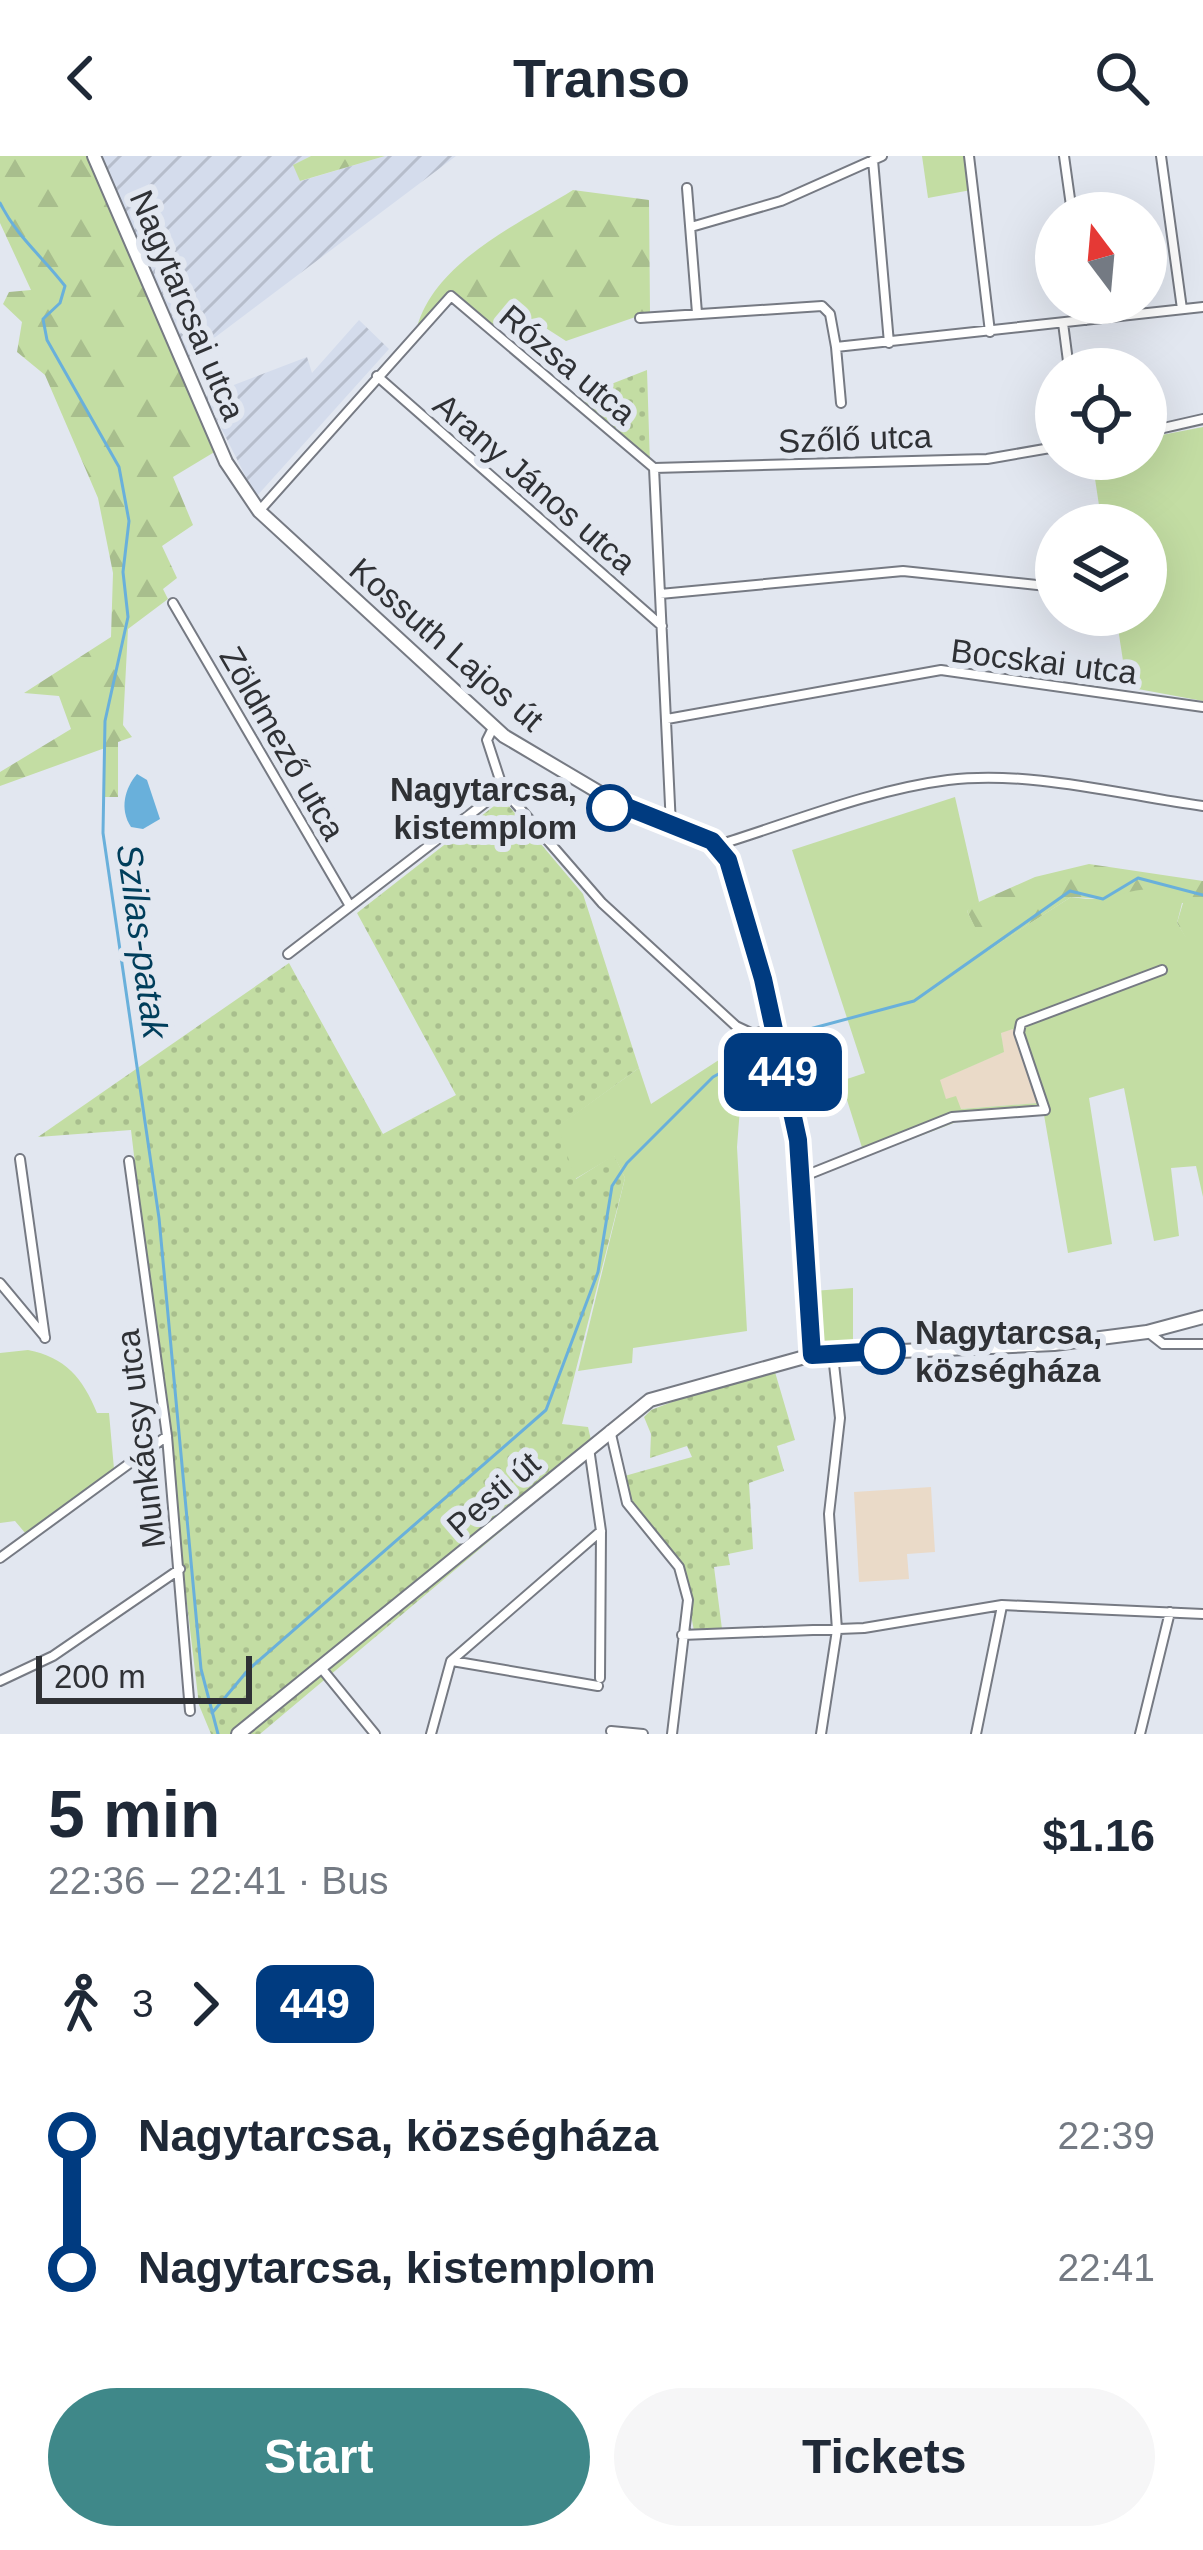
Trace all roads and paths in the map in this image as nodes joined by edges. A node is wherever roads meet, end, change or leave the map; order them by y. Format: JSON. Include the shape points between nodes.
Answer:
{"nodes":[{"id":1,"x":94,"y":156,"type":"edge"},
{"id":2,"x":969,"y":156,"type":"edge"},
{"id":3,"x":1064,"y":156,"type":"edge"},
{"id":4,"x":1161,"y":156,"type":"edge"},
{"id":5,"x":878,"y":158,"type":"edge"},
{"id":6,"x":687,"y":188,"type":"dead end"},
{"id":7,"x":1069,"y":192,"type":"edge"},
{"id":8,"x":691,"y":227,"type":"junction"},
{"id":9,"x":1203,"y":307,"type":"edge"},
{"id":10,"x":1182,"y":309,"type":"junction"},
{"id":11,"x":1167,"y":311,"type":"edge"},
{"id":12,"x":697,"y":314,"type":"junction"},
{"id":13,"x":640,"y":318,"type":"dead end"},
{"id":14,"x":1055,"y":324,"type":"edge"},
{"id":15,"x":991,"y":332,"type":"junction"},
{"id":16,"x":890,"y":343,"type":"junction"},
{"id":17,"x":836,"y":347,"type":"junction"},
{"id":18,"x":377,"y":376,"type":"junction"},
{"id":19,"x":842,"y":403,"type":"dead end"},
{"id":20,"x":1203,"y":419,"type":"edge"},
{"id":21,"x":1167,"y":427,"type":"edge"},
{"id":22,"x":1035,"y":450,"type":"edge"},
{"id":23,"x":654,"y":468,"type":"junction"},
{"id":24,"x":233,"y":475,"type":"joint"},
{"id":25,"x":259,"y":511,"type":"junction"},
{"id":26,"x":1035,"y":585,"type":"edge"},
{"id":27,"x":660,"y":594,"type":"junction"},
{"id":28,"x":173,"y":603,"type":"dead end"},
{"id":29,"x":662,"y":626,"type":"junction"},
{"id":30,"x":1203,"y":707,"type":"edge"},
{"id":31,"x":668,"y":718,"type":"junction"},
{"id":32,"x":494,"y":726,"type":"junction"},
{"id":33,"x":503,"y":789,"type":"junction"},
{"id":34,"x":1203,"y":806,"type":"edge"},
{"id":35,"x":671,"y":829,"type":"junction"},
{"id":36,"x":718,"y":845,"type":"junction"},
{"id":37,"x":350,"y":907,"type":"junction"},
{"id":38,"x":288,"y":954,"type":"dead end"},
{"id":39,"x":1162,"y":970,"type":"dead end"},
{"id":40,"x":775,"y":1031,"type":"junction"},
{"id":41,"x":20,"y":1159,"type":"dead end"},
{"id":42,"x":129,"y":1161,"type":"dead end"},
{"id":43,"x":802,"y":1178,"type":"junction"},
{"id":44,"x":0,"y":1283,"type":"edge"},
{"id":45,"x":1203,"y":1317,"type":"edge"},
{"id":46,"x":1148,"y":1332,"type":"junction"},
{"id":47,"x":1203,"y":1344,"type":"edge"},
{"id":48,"x":833,"y":1353,"type":"junction"},
{"id":49,"x":812,"y":1355,"type":"junction"},
{"id":50,"x":610,"y":1429,"type":"junction"},
{"id":51,"x":167,"y":1436,"type":"junction"},
{"id":52,"x":589,"y":1447,"type":"junction"},
{"id":53,"x":601,"y":1532,"type":"junction"},
{"id":54,"x":0,"y":1558,"type":"edge"},
{"id":55,"x":180,"y":1568,"type":"junction"},
{"id":56,"x":1002,"y":1605,"type":"junction"},
{"id":57,"x":1170,"y":1612,"type":"junction"},
{"id":58,"x":1203,"y":1614,"type":"edge"},
{"id":59,"x":837,"y":1630,"type":"junction"},
{"id":60,"x":682,"y":1635,"type":"junction"},
{"id":61,"x":451,"y":1661,"type":"junction"},
{"id":62,"x":322,"y":1669,"type":"junction"},
{"id":63,"x":0,"y":1682,"type":"edge"},
{"id":64,"x":190,"y":1712,"type":"dead end"},
{"id":65,"x":611,"y":1731,"type":"dead end"},
{"id":66,"x":238,"y":1734,"type":"edge"},
{"id":67,"x":375,"y":1734,"type":"edge"},
{"id":68,"x":430,"y":1734,"type":"edge"},
{"id":69,"x":643,"y":1734,"type":"edge"},
{"id":70,"x":672,"y":1734,"type":"edge"},
{"id":71,"x":821,"y":1734,"type":"edge"},
{"id":72,"x":976,"y":1734,"type":"edge"},
{"id":73,"x":1140,"y":1734,"type":"edge"}],
"edges":[{"from":1,"to":24,"type":"main road","name":"Nagytarcsai utca"},
{"from":2,"to":15,"type":"street"},
{"from":3,"to":7,"type":"street"},
{"from":4,"to":10,"type":"street"},
{"from":5,"to":8,"type":"street","via":[[781,201]]},
{"from":5,"to":16,"type":"street"},
{"from":6,"to":8,"type":"street"},
{"from":8,"to":12,"type":"street"},
{"from":9,"to":10,"type":"street"},
{"from":10,"to":11,"type":"street"},
{"from":12,"to":13,"type":"street"},
{"from":12,"to":17,"type":"street","via":[[822,306]]},
{"from":14,"to":15,"type":"street"},
{"from":15,"to":16,"type":"street"},
{"from":16,"to":17,"type":"street"},
{"from":17,"to":19,"type":"street"},
{"from":18,"to":23,"type":"street","name":"Rózsa utca","via":[[451,296]]},
{"from":18,"to":25,"type":"street"},
{"from":18,"to":29,"type":"street","name":"Arany János utca"},
{"from":20,"to":21,"type":"street"},
{"from":22,"to":23,"type":"street","name":"Szőlő utca"},
{"from":23,"to":27,"type":"street"},
{"from":24,"to":25,"type":"main road","name":"Kossuth Lajos út"},
{"from":25,"to":32,"type":"main road","name":"Kossuth Lajos út"},
{"from":26,"to":27,"type":"street","via":[[903,571]]},
{"from":27,"to":29,"type":"street"},
{"from":28,"to":37,"type":"street","name":"Zöldmező utca"},
{"from":29,"to":31,"type":"street"},
{"from":30,"to":31,"type":"street","name":"Bocskai utca","via":[[941,670]]},
{"from":31,"to":35,"type":"street"},
{"from":32,"to":33,"type":"street","via":[[487,740]]},
{"from":32,"to":35,"type":"main road","name":"Kossuth Lajos út","via":[[542,762]]},
{"from":33,"to":37,"type":"street"},
{"from":33,"to":40,"type":"street","via":[[602,903],[715,1008],[753,1034]]},
{"from":34,"to":36,"type":"street","via":[[1039,783],[950,780]]},
{"from":35,"to":36,"type":"main road","name":"Kossuth Lajos út"},
{"from":36,"to":40,"type":"main road"},
{"from":37,"to":38,"type":"street"},
{"from":39,"to":43,"type":"street","via":[[1021,1023],[1046,1110],[952,1118]]},
{"from":40,"to":43,"type":"main road"},
{"from":41,"to":44,"type":"street","via":[[45,1338]]},
{"from":42,"to":51,"type":"street","name":"Munkácsy utca"},
{"from":43,"to":49,"type":"main road"},
{"from":45,"to":46,"type":"main road","name":"Pesti út"},
{"from":46,"to":47,"type":"street","via":[[1163,1344]]},
{"from":46,"to":48,"type":"main road","name":"Pesti út"},
{"from":48,"to":49,"type":"main road","name":"Pesti út"},
{"from":48,"to":59,"type":"street","via":[[840,1418],[830,1497]]},
{"from":49,"to":50,"type":"main road","name":"Pesti út","via":[[650,1400]]},
{"from":50,"to":52,"type":"main road","name":"Pesti út"},
{"from":50,"to":60,"type":"street","via":[[627,1503],[685,1581]]},
{"from":51,"to":54,"type":"street"},
{"from":51,"to":55,"type":"street","name":"Munkácsy utca"},
{"from":52,"to":53,"type":"street"},
{"from":52,"to":62,"type":"main road","name":"Pesti út"},
{"from":53,"to":61,"type":"street"},
{"from":53,"to":61,"type":"street","via":[[599,1682]]},
{"from":55,"to":63,"type":"street","via":[[53,1656]]},
{"from":55,"to":64,"type":"street","name":"Munkácsy utca"},
{"from":56,"to":57,"type":"street"},
{"from":56,"to":59,"type":"street"},
{"from":56,"to":72,"type":"street"},
{"from":57,"to":58,"type":"street"},
{"from":57,"to":73,"type":"street"},
{"from":59,"to":60,"type":"street"},
{"from":59,"to":71,"type":"street"},
{"from":60,"to":70,"type":"street"},
{"from":61,"to":68,"type":"street"},
{"from":62,"to":66,"type":"main road","name":"Pesti út"},
{"from":62,"to":67,"type":"street"},
{"from":65,"to":69,"type":"street"}]}
